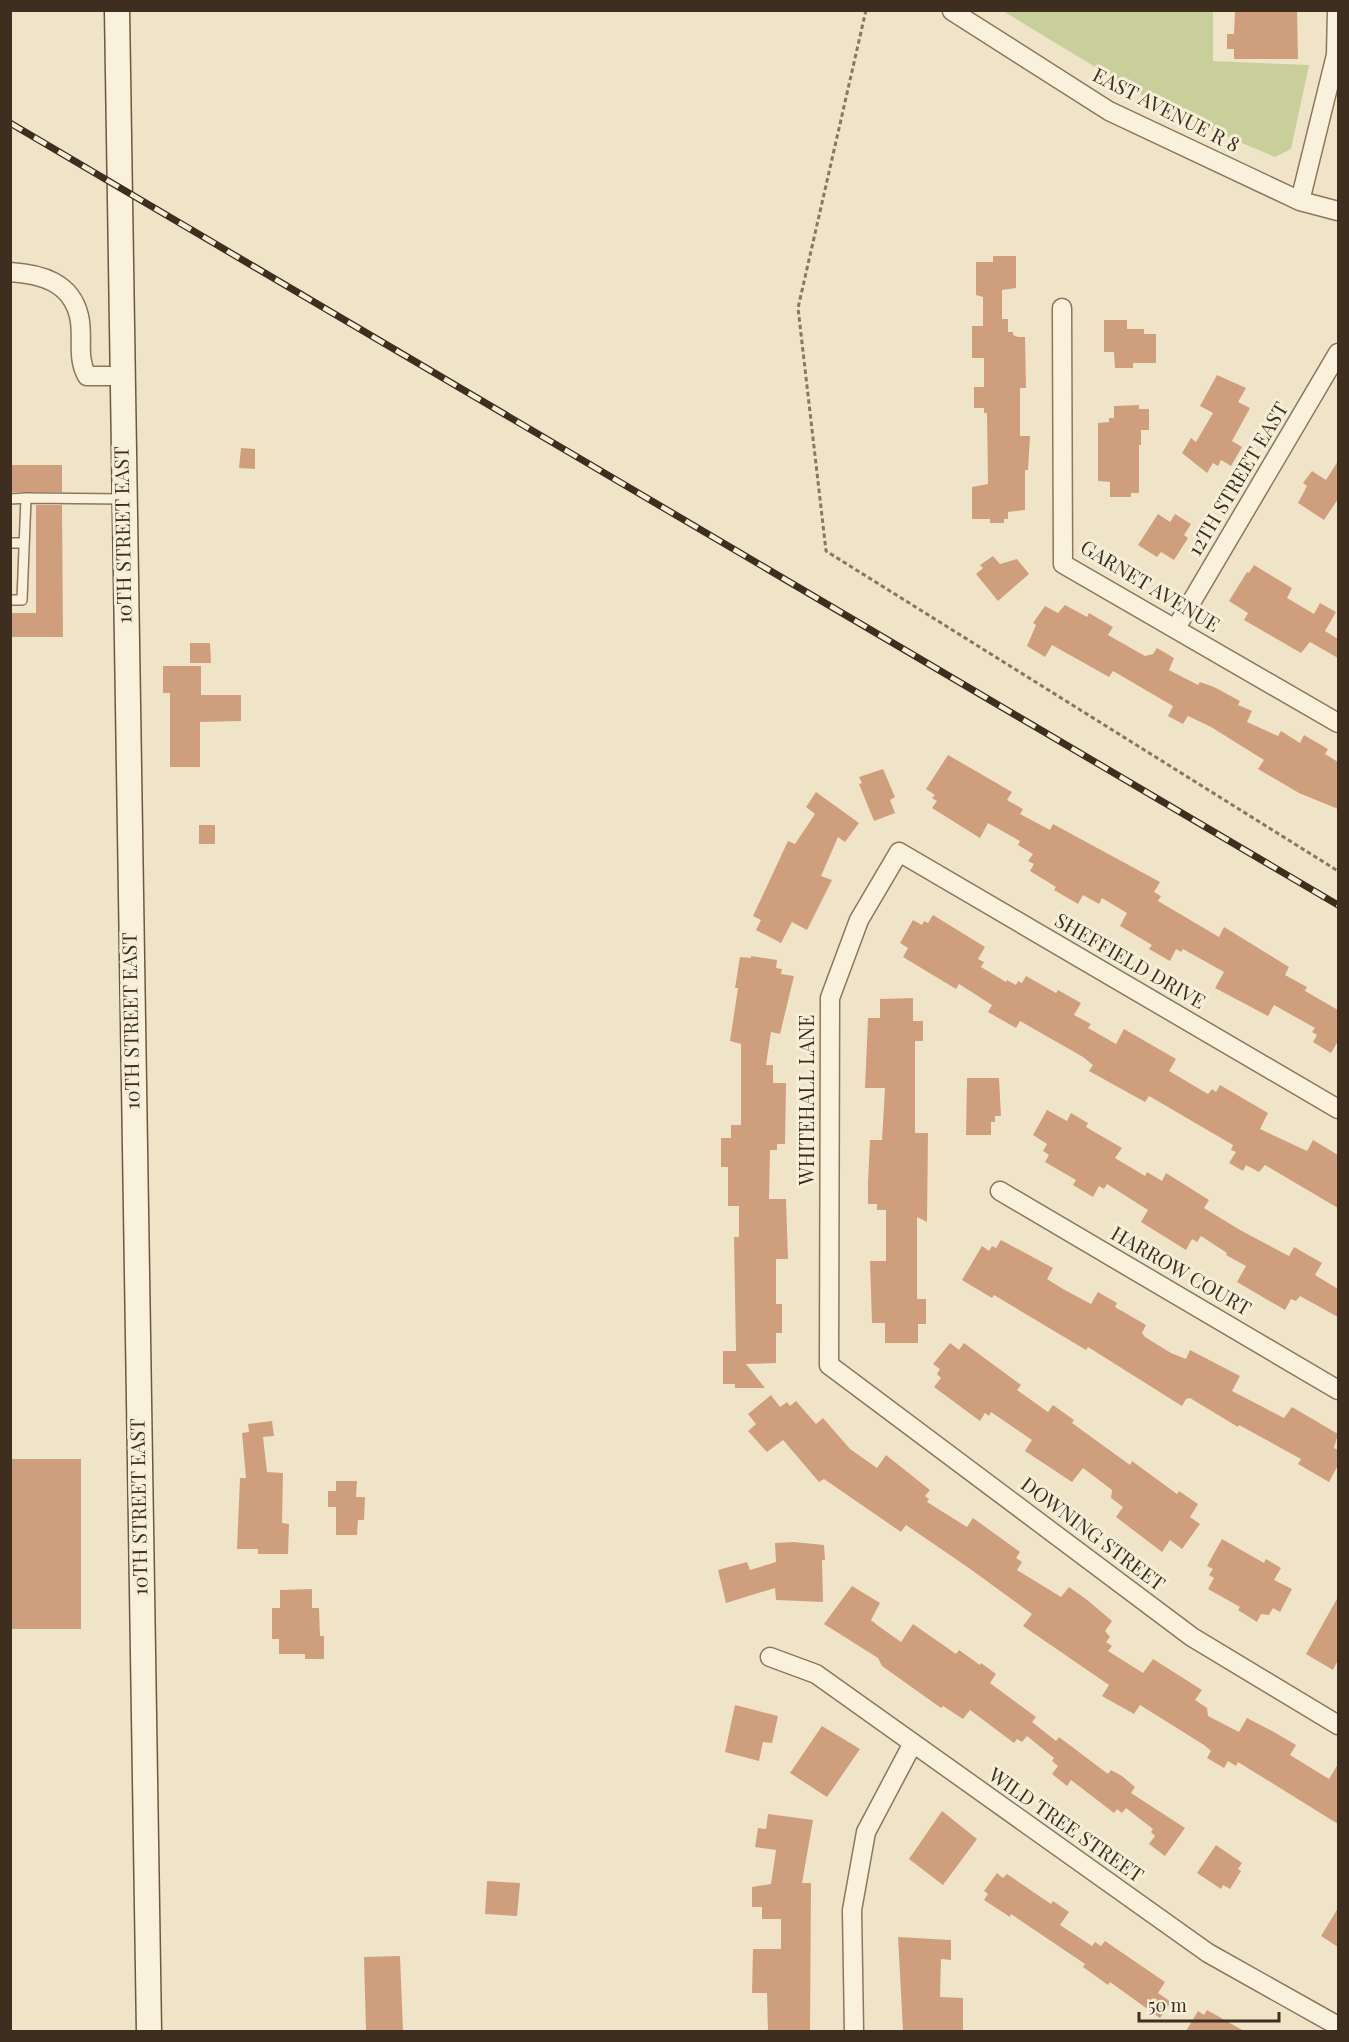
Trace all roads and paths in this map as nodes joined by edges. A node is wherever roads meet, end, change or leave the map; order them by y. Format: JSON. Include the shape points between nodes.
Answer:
{"nodes":[{"id":1,"x":117,"y":10,"type":"edge"},
{"id":2,"x":866,"y":10,"type":"edge"},
{"id":3,"x":1337,"y":10,"type":"edge"},
{"id":4,"x":952,"y":11,"type":"edge"},
{"id":5,"x":1300,"y":201,"type":"junction"},
{"id":6,"x":1338,"y":211,"type":"edge"},
{"id":7,"x":10,"y":272,"type":"edge"},
{"id":8,"x":1062,"y":308,"type":"dead end"},
{"id":9,"x":1338,"y":353,"type":"edge"},
{"id":10,"x":121,"y":376,"type":"junction"},
{"id":11,"x":26,"y":498,"type":"junction"},
{"id":12,"x":10,"y":499,"type":"edge"},
{"id":13,"x":123,"y":500,"type":"junction"},
{"id":14,"x":10,"y":543,"type":"edge"},
{"id":15,"x":24,"y":543,"type":"junction"},
{"id":16,"x":10,"y":600,"type":"edge"},
{"id":17,"x":1176,"y":628,"type":"junction"},
{"id":18,"x":1338,"y":723,"type":"edge"},
{"id":19,"x":899,"y":852,"type":"joint"},
{"id":20,"x":1338,"y":871,"type":"edge"},
{"id":21,"x":1338,"y":1109,"type":"edge"},
{"id":22,"x":1000,"y":1191,"type":"dead end"},
{"id":23,"x":829,"y":1365,"type":"joint"},
{"id":24,"x":1338,"y":1390,"type":"edge"},
{"id":25,"x":770,"y":1657,"type":"dead end"},
{"id":26,"x":1338,"y":1725,"type":"edge"},
{"id":27,"x":913,"y":1743,"type":"junction"},
{"id":28,"x":1338,"y":2026,"type":"edge"},
{"id":29,"x":149,"y":2031,"type":"edge"},
{"id":30,"x":854,"y":2031,"type":"edge"}],
"edges":[{"from":1,"to":10,"type":"main road","name":"10TH STREET EAST"},
{"from":2,"to":20,"type":"path","via":[[798,308],[826,551]]},
{"from":3,"to":5,"type":"street","via":[[1336,55]]},
{"from":4,"to":5,"type":"street","name":"EAST AVENUE R 8","via":[[1109,111]]},
{"from":5,"to":6,"type":"street","name":"EAST AVENUE R 8"},
{"from":7,"to":10,"type":"street","via":[[36,273],[54,280],[70,295],[80,316],[81,366],[87,376]]},
{"from":8,"to":17,"type":"street","name":"GARNET AVENUE","via":[[1063,564]]},
{"from":9,"to":17,"type":"street","name":"12TH STREET EAST"},
{"from":10,"to":13,"type":"main road","name":"10TH STREET EAST"},
{"from":11,"to":12,"type":"lane"},
{"from":11,"to":13,"type":"lane"},
{"from":11,"to":15,"type":"lane"},
{"from":13,"to":29,"type":"main road","name":"10TH STREET EAST"},
{"from":14,"to":15,"type":"lane"},
{"from":15,"to":16,"type":"lane","via":[[22,600]]},
{"from":17,"to":18,"type":"street","name":"GARNET AVENUE"},
{"from":19,"to":21,"type":"street","name":"SHEFFIELD DRIVE"},
{"from":19,"to":23,"type":"street","name":"WHITEHALL LANE","via":[[859,920],[830,998]]},
{"from":22,"to":24,"type":"street","name":"HARROW COURT"},
{"from":23,"to":26,"type":"street","name":"DOWNING STREET","via":[[1192,1637]]},
{"from":25,"to":27,"type":"street","name":"WILD TREE STREET","via":[[816,1674]]},
{"from":27,"to":28,"type":"street","name":"WILD TREE STREET","via":[[1208,1953]]},
{"from":27,"to":30,"type":"street","via":[[866,1832],[852,1910]]}]}
